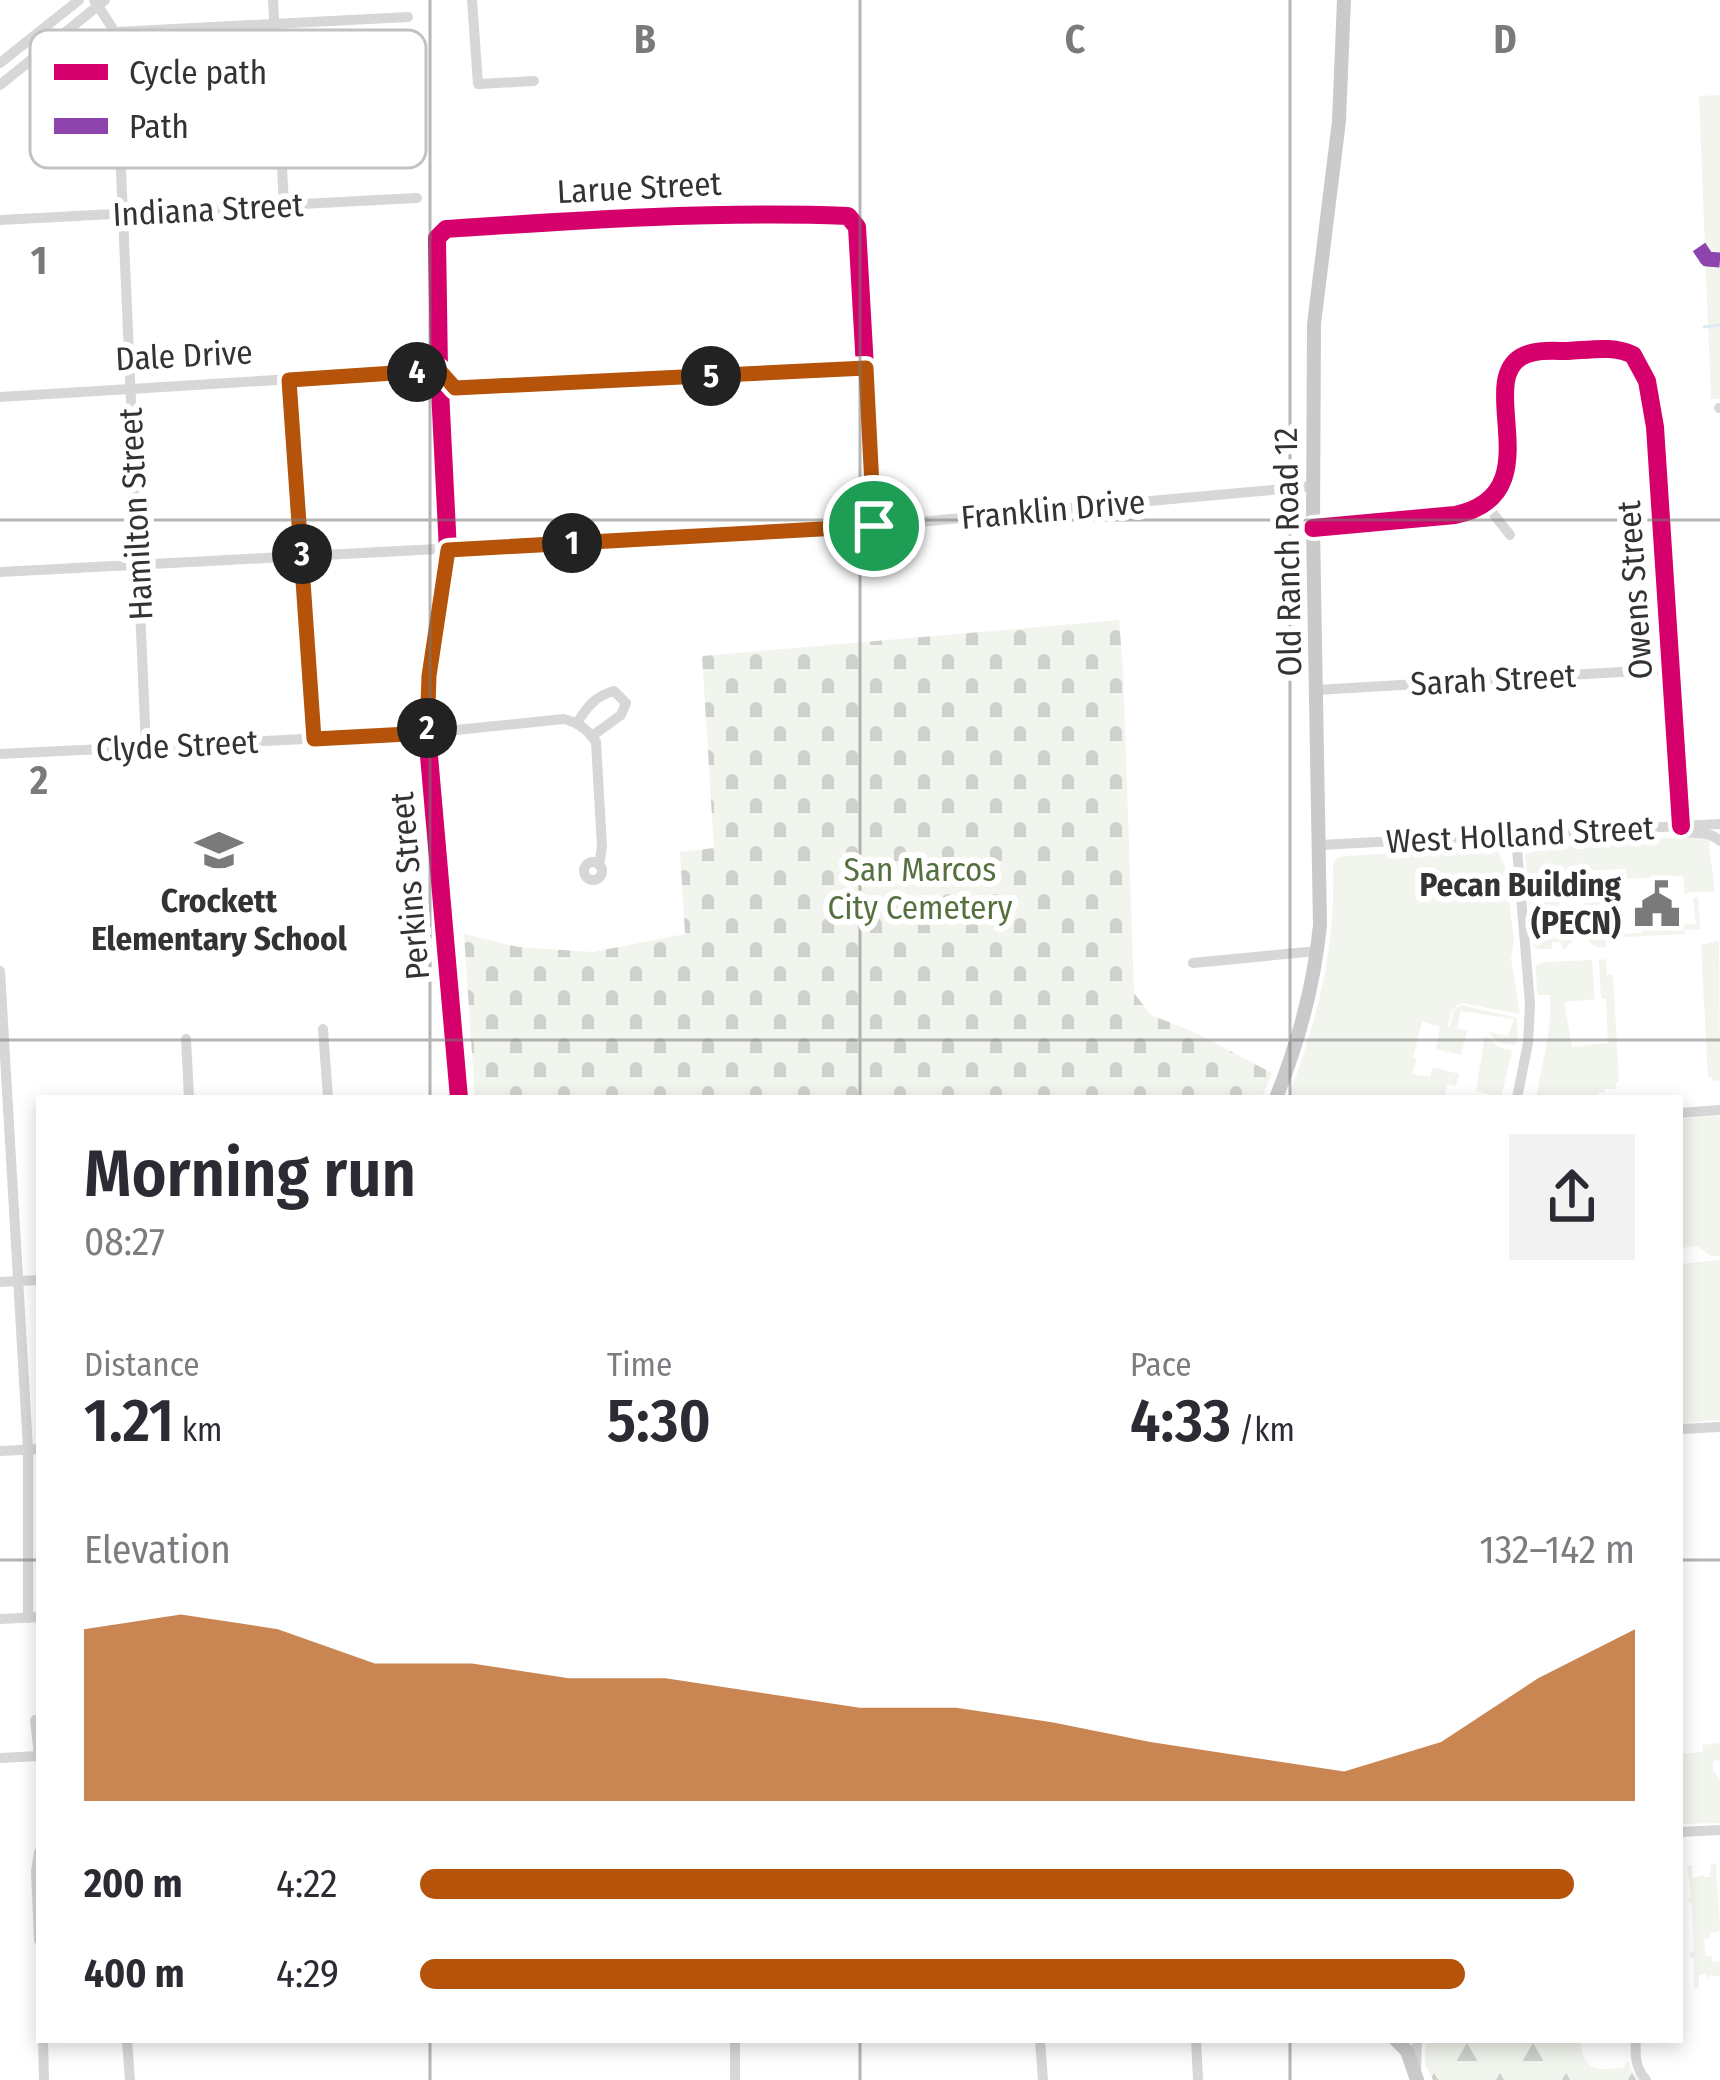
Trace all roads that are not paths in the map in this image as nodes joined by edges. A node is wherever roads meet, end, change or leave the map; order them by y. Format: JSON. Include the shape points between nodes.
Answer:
{"nodes":[{"id":1,"x":79,"y":0,"type":"edge"},
{"id":2,"x":272,"y":0,"type":"edge"},
{"id":3,"x":472,"y":0,"type":"edge"},
{"id":4,"x":1344,"y":0,"type":"edge"},
{"id":5,"x":99,"y":2,"type":"edge"},
{"id":6,"x":407,"y":17,"type":"dead end"},
{"id":7,"x":274,"y":24,"type":"junction"},
{"id":8,"x":41,"y":30,"type":"edge"},
{"id":9,"x":66,"y":30,"type":"edge"},
{"id":10,"x":114,"y":30,"type":"edge"},
{"id":11,"x":155,"y":30,"type":"edge"},
{"id":12,"x":274,"y":30,"type":"edge"},
{"id":13,"x":30,"y":39,"type":"edge"},
{"id":14,"x":30,"y":60,"type":"edge"},
{"id":15,"x":0,"y":63,"type":"edge"},
{"id":16,"x":533,"y":81,"type":"dead end"},
{"id":17,"x":0,"y":85,"type":"edge"},
{"id":18,"x":120,"y":168,"type":"edge"},
{"id":19,"x":282,"y":168,"type":"edge"},
{"id":20,"x":417,"y":198,"type":"dead end"},
{"id":21,"x":284,"y":205,"type":"junction"},
{"id":22,"x":122,"y":215,"type":"junction"},
{"id":23,"x":0,"y":220,"type":"edge"},
{"id":24,"x":437,"y":238,"type":"joint"},
{"id":25,"x":866,"y":368,"type":"junction"},
{"id":26,"x":439,"y":370,"type":"junction"},
{"id":27,"x":289,"y":380,"type":"junction"},
{"id":28,"x":129,"y":390,"type":"junction"},
{"id":29,"x":0,"y":397,"type":"edge"},
{"id":30,"x":1315,"y":486,"type":"junction"},
{"id":31,"x":1485,"y":503,"type":"junction"},
{"id":32,"x":874,"y":526,"type":"junction"},
{"id":33,"x":1313,"y":528,"type":"junction"},
{"id":34,"x":1510,"y":535,"type":"dead end"},
{"id":35,"x":448,"y":550,"type":"junction"},
{"id":36,"x":302,"y":556,"type":"junction"},
{"id":37,"x":140,"y":565,"type":"junction"},
{"id":38,"x":0,"y":572,"type":"edge"},
{"id":39,"x":1670,"y":669,"type":"junction"},
{"id":40,"x":1317,"y":690,"type":"junction"},
{"id":41,"x":577,"y":723,"type":"junction"},
{"id":42,"x":427,"y":733,"type":"junction"},
{"id":43,"x":592,"y":736,"type":"junction"},
{"id":44,"x":314,"y":739,"type":"junction"},
{"id":45,"x":146,"y":747,"type":"junction"},
{"id":46,"x":0,"y":754,"type":"edge"},
{"id":47,"x":1720,"y":824,"type":"edge"},
{"id":48,"x":1677,"y":826,"type":"junction"},
{"id":49,"x":1516,"y":836,"type":"junction"},
{"id":50,"x":1720,"y":842,"type":"edge"},
{"id":51,"x":1320,"y":844,"type":"junction"},
{"id":52,"x":599,"y":865,"type":"dead end"},
{"id":53,"x":1317,"y":951,"type":"junction"},
{"id":54,"x":1192,"y":963,"type":"dead end"},
{"id":55,"x":0,"y":971,"type":"edge"},
{"id":56,"x":323,"y":1029,"type":"dead end"},
{"id":57,"x":186,"y":1039,"type":"dead end"},
{"id":58,"x":3,"y":1093,"type":"edge"},
{"id":59,"x":189,"y":1095,"type":"edge"},
{"id":60,"x":328,"y":1095,"type":"edge"},
{"id":61,"x":459,"y":1095,"type":"edge"},
{"id":62,"x":1277,"y":1095,"type":"edge"},
{"id":63,"x":1517,"y":1095,"type":"edge"},
{"id":64,"x":1720,"y":1110,"type":"edge"},
{"id":65,"x":1683,"y":1113,"type":"edge"},
{"id":66,"x":36,"y":1280,"type":"edge"},
{"id":67,"x":18,"y":1281,"type":"junction"},
{"id":68,"x":0,"y":1282,"type":"edge"},
{"id":69,"x":1720,"y":1427,"type":"edge"},
{"id":70,"x":1683,"y":1429,"type":"edge"},
{"id":71,"x":33,"y":1449,"type":"edge"},
{"id":72,"x":0,"y":1450,"type":"edge"},
{"id":73,"x":33,"y":1617,"type":"edge"},
{"id":74,"x":0,"y":1619,"type":"edge"},
{"id":75,"x":35,"y":1720,"type":"dead end"},
{"id":76,"x":36,"y":1729,"type":"edge"},
{"id":77,"x":36,"y":1756,"type":"edge"},
{"id":78,"x":0,"y":1758,"type":"edge"},
{"id":79,"x":1720,"y":1830,"type":"edge"},
{"id":80,"x":1683,"y":1832,"type":"edge"},
{"id":81,"x":43,"y":2043,"type":"edge"},
{"id":82,"x":127,"y":2043,"type":"edge"},
{"id":83,"x":735,"y":2043,"type":"edge"},
{"id":84,"x":1040,"y":2043,"type":"edge"},
{"id":85,"x":1196,"y":2043,"type":"edge"},
{"id":86,"x":1399,"y":2043,"type":"edge"},
{"id":87,"x":1418,"y":2043,"type":"edge"},
{"id":88,"x":1636,"y":2043,"type":"edge"},
{"id":89,"x":1416,"y":2077,"type":"edge"},
{"id":90,"x":44,"y":2080,"type":"edge"},
{"id":91,"x":130,"y":2080,"type":"edge"},
{"id":92,"x":735,"y":2080,"type":"edge"},
{"id":93,"x":1042,"y":2080,"type":"edge"},
{"id":94,"x":1198,"y":2080,"type":"edge"},
{"id":95,"x":1646,"y":2080,"type":"edge"}],
"edges":[{"from":1,"to":8,"type":"street"},
{"from":2,"to":7,"type":"street"},
{"from":3,"to":16,"type":"street","via":[[478,84]]},
{"from":4,"to":30,"type":"main road","name":"Old Ranch Road 12","via":[[1339,121],[1314,323]]},
{"from":5,"to":9,"type":"street"},
{"from":5,"to":10,"type":"street"},
{"from":6,"to":7,"type":"street"},
{"from":7,"to":11,"type":"street"},
{"from":7,"to":12,"type":"street"},
{"from":13,"to":15,"type":"street"},
{"from":14,"to":17,"type":"street"},
{"from":18,"to":22,"type":"street","name":"Hamilton Street"},
{"from":19,"to":21,"type":"street"},
{"from":20,"to":21,"type":"street","name":"Indiana Street"},
{"from":21,"to":22,"type":"street","name":"Indiana Street"},
{"from":22,"to":23,"type":"street","name":"Indiana Street"},
{"from":22,"to":28,"type":"street","name":"Hamilton Street"},
{"from":24,"to":25,"type":"street","name":"Larue Street","via":[[446,229],[654,216],[848,216],[857,227]]},
{"from":24,"to":26,"type":"street","name":"Perkins Street"},
{"from":25,"to":26,"type":"street","name":"Dale Drive","via":[[455,388]]},
{"from":25,"to":32,"type":"street"},
{"from":26,"to":27,"type":"street","name":"Dale Drive"},
{"from":26,"to":35,"type":"street","name":"Perkins Street"},
{"from":27,"to":28,"type":"street","name":"Dale Drive"},
{"from":27,"to":36,"type":"street"},
{"from":28,"to":29,"type":"street","name":"Dale Drive"},
{"from":28,"to":37,"type":"street","name":"Hamilton Street"},
{"from":30,"to":32,"type":"street","name":"Franklin Drive"},
{"from":30,"to":33,"type":"main road","name":"Old Ranch Road 12"},
{"from":31,"to":33,"type":"street","via":[[1462,514]]},
{"from":31,"to":34,"type":"street"},
{"from":31,"to":39,"type":"street","name":"Owens Street","via":[[1507,464],[1505,387],[1515,361],[1548,352],[1633,355],[1655,427]]},
{"from":32,"to":35,"type":"street","name":"Franklin Drive"},
{"from":33,"to":40,"type":"main road","name":"Old Ranch Road 12"},
{"from":35,"to":36,"type":"street","name":"Franklin Drive"},
{"from":35,"to":42,"type":"street","name":"Perkins Street"},
{"from":36,"to":37,"type":"street","name":"Franklin Drive"},
{"from":36,"to":44,"type":"street"},
{"from":37,"to":38,"type":"street","name":"Franklin Drive"},
{"from":37,"to":45,"type":"street","name":"Hamilton Street"},
{"from":39,"to":40,"type":"street","name":"Sarah Street"},
{"from":39,"to":48,"type":"street","name":"Owens Street"},
{"from":40,"to":51,"type":"main road","name":"Old Ranch Road 12"},
{"from":41,"to":42,"type":"street","name":"Clyde Street"},
{"from":41,"to":43,"type":"street"},
{"from":41,"to":43,"type":"street","via":[[602,695],[621,695],[621,715]]},
{"from":42,"to":44,"type":"street","name":"Clyde Street"},
{"from":42,"to":61,"type":"street","name":"Perkins Street"},
{"from":43,"to":52,"type":"street"},
{"from":44,"to":45,"type":"street","name":"Clyde Street"},
{"from":45,"to":46,"type":"street","name":"Clyde Street"},
{"from":47,"to":48,"type":"street","name":"West Holland Street"},
{"from":48,"to":49,"type":"street","name":"West Holland Street"},
{"from":48,"to":50,"type":"street"},
{"from":49,"to":51,"type":"street","name":"West Holland Street"},
{"from":49,"to":63,"type":"street","via":[[1530,1004]]},
{"from":51,"to":53,"type":"main road","name":"Old Ranch Road 12"},
{"from":53,"to":54,"type":"street"},
{"from":53,"to":62,"type":"main road","name":"Old Ranch Road 12"},
{"from":55,"to":58,"type":"street"},
{"from":56,"to":60,"type":"street"},
{"from":57,"to":59,"type":"street"},
{"from":58,"to":67,"type":"street"},
{"from":64,"to":65,"type":"street"},
{"from":66,"to":67,"type":"street"},
{"from":67,"to":68,"type":"street"},
{"from":67,"to":71,"type":"street"},
{"from":69,"to":70,"type":"street"},
{"from":71,"to":72,"type":"street"},
{"from":71,"to":73,"type":"street"},
{"from":73,"to":74,"type":"street"},
{"from":75,"to":76,"type":"street"},
{"from":77,"to":78,"type":"street"},
{"from":79,"to":80,"type":"street"},
{"from":81,"to":90,"type":"street"},
{"from":82,"to":91,"type":"street"},
{"from":83,"to":92,"type":"street"},
{"from":84,"to":93,"type":"street"},
{"from":85,"to":94,"type":"street"},
{"from":86,"to":89,"type":"main road"},
{"from":87,"to":89,"type":"street"},
{"from":88,"to":95,"type":"street"}]}
